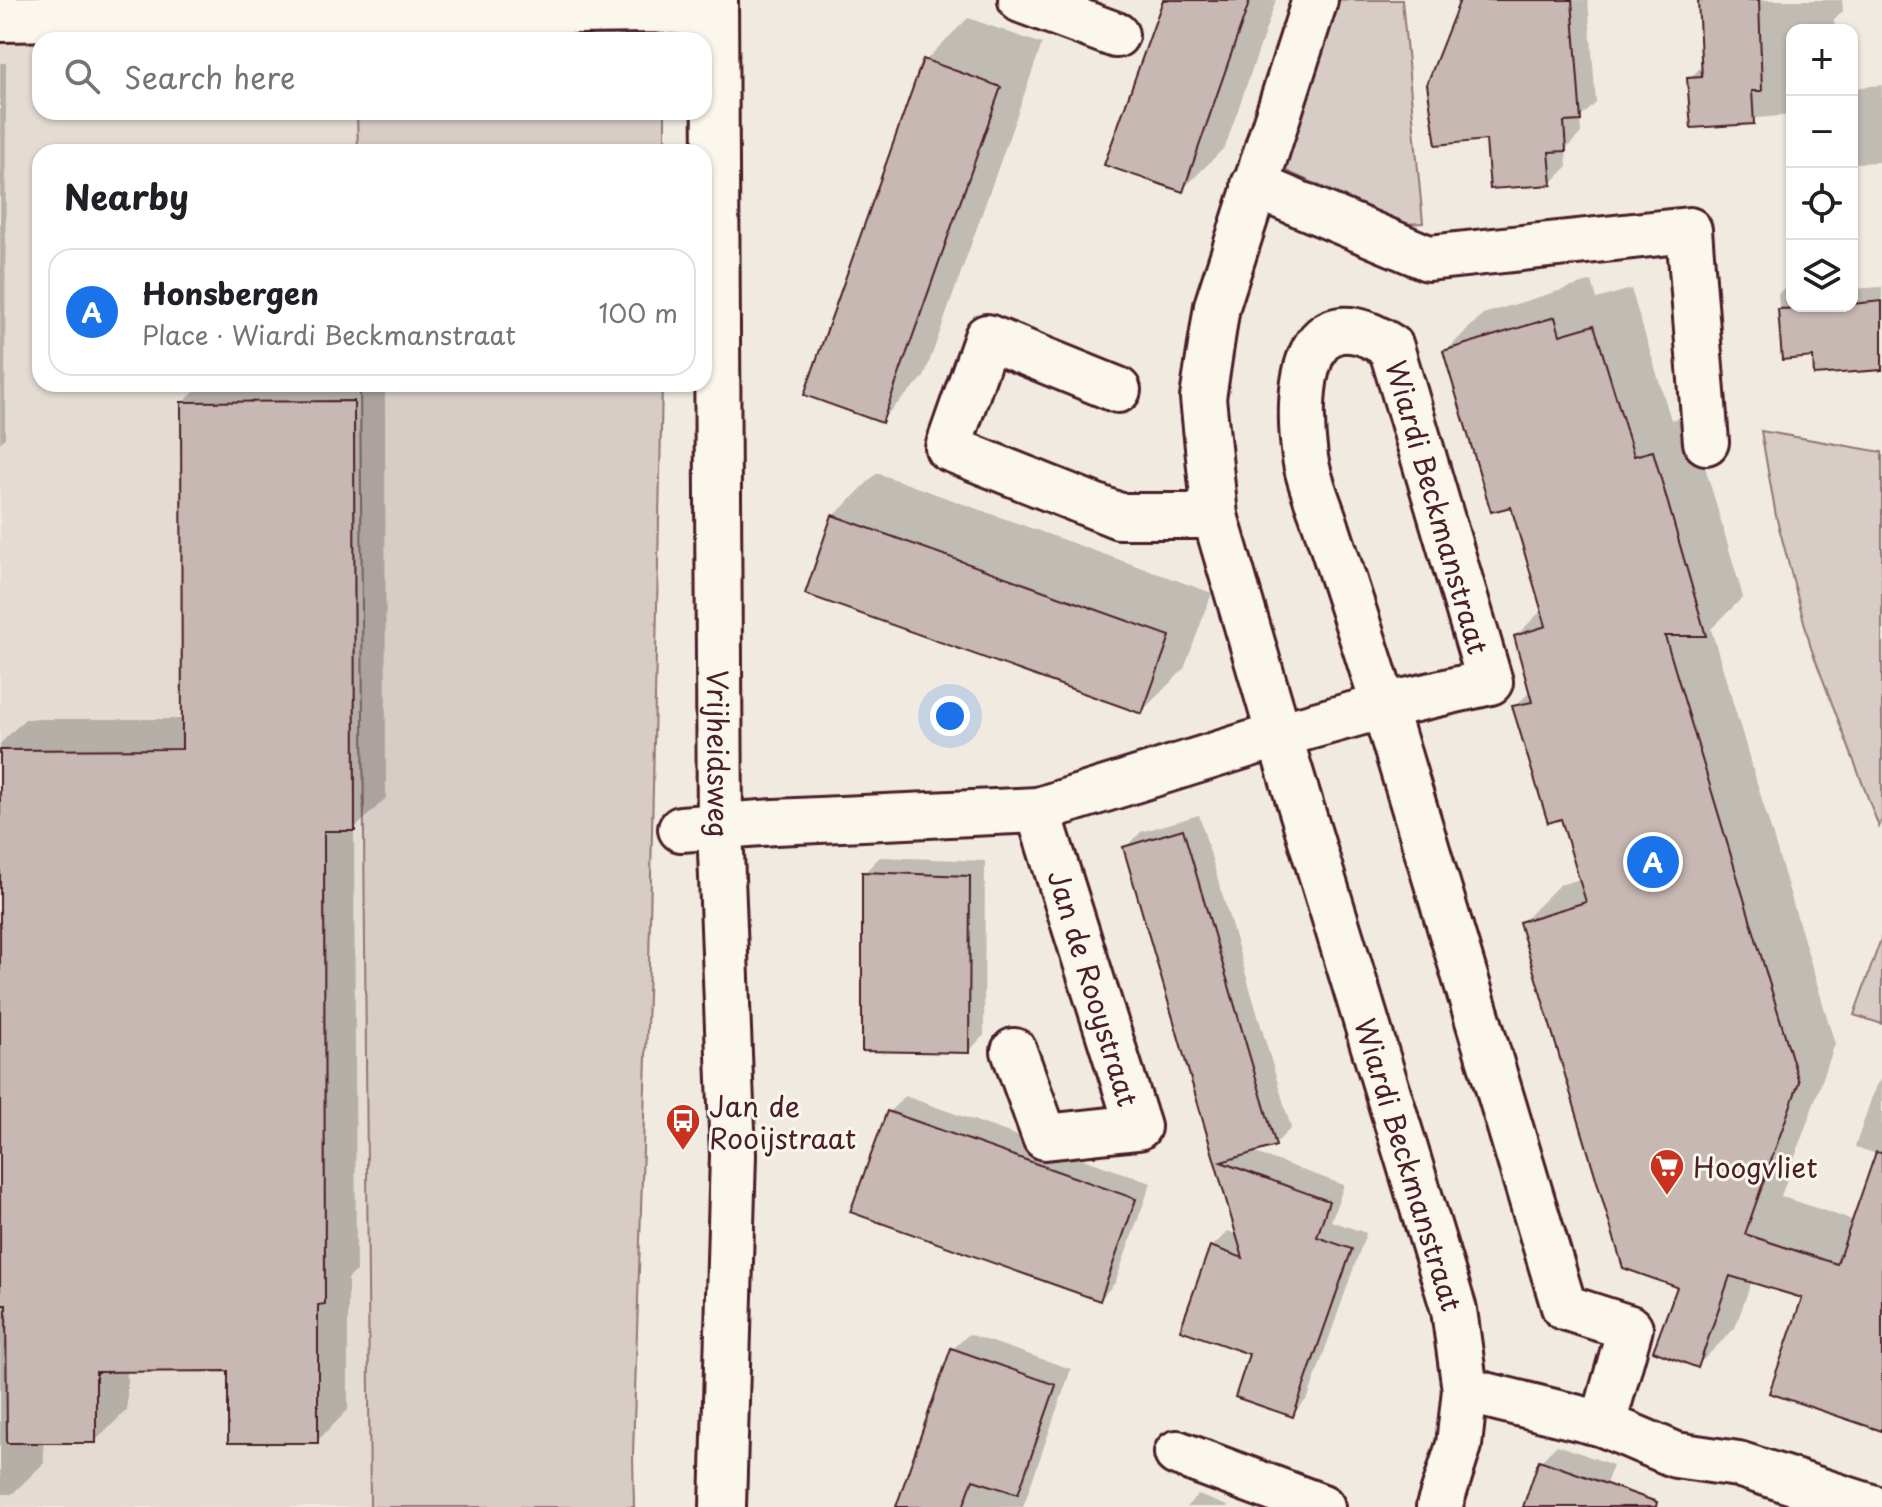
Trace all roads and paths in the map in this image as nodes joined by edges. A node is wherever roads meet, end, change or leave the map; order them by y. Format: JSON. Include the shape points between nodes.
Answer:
{"nodes":[{"id":1,"x":1021,"y":0,"type":"edge"},
{"id":2,"x":1315,"y":0,"type":"edge"},
{"id":3,"x":714,"y":7,"type":"edge"},
{"id":4,"x":0,"y":19,"type":"edge"},
{"id":5,"x":1116,"y":35,"type":"dead end"},
{"id":6,"x":712,"y":144,"type":"edge"},
{"id":7,"x":1254,"y":185,"type":"junction"},
{"id":8,"x":1118,"y":390,"type":"dead end"},
{"id":9,"x":708,"y":392,"type":"edge"},
{"id":10,"x":1706,"y":442,"type":"dead end"},
{"id":11,"x":1215,"y":516,"type":"junction"},
{"id":12,"x":1384,"y":706,"type":"junction"},
{"id":13,"x":1279,"y":735,"type":"junction"},
{"id":14,"x":1038,"y":810,"type":"junction"},
{"id":15,"x":701,"y":828,"type":"junction"},
{"id":16,"x":1014,"y":1051,"type":"dead end"},
{"id":17,"x":1465,"y":1390,"type":"junction"},
{"id":18,"x":1603,"y":1424,"type":"junction"},
{"id":19,"x":1177,"y":1453,"type":"dead end"},
{"id":20,"x":723,"y":1507,"type":"edge"},
{"id":21,"x":1322,"y":1507,"type":"edge"},
{"id":22,"x":1439,"y":1507,"type":"edge"},
{"id":23,"x":1871,"y":1507,"type":"edge"}],
"edges":[{"from":1,"to":5,"type":"street"},
{"from":2,"to":7,"type":"street","name":"Wiardi Beckmanstraat"},
{"from":3,"to":4,"type":"street"},
{"from":3,"to":6,"type":"street","name":"Vrijheidsweg"},
{"from":7,"to":10,"type":"street","via":[[1428,258],[1689,230]]},
{"from":7,"to":11,"type":"street","name":"Wiardi Beckmanstraat","via":[[1217,306],[1203,398]]},
{"from":8,"to":11,"type":"street","via":[[987,337],[948,448],[1119,516]]},
{"from":9,"to":15,"type":"street","name":"Vrijheidsweg"},
{"from":11,"to":13,"type":"street","name":"Wiardi Beckmanstraat"},
{"from":12,"to":12,"type":"street","name":"Wiardi Beckmanstraat","via":[[1305,458],[1303,379],[1313,350],[1325,336],[1346,328],[1369,332],[1391,347],[1490,682]]},
{"from":12,"to":13,"type":"street","name":"Wiardi Beckmanstraat"},
{"from":12,"to":18,"type":"street","name":"Wiardi Beckmanstraat","via":[[1564,1307],[1630,1328]]},
{"from":13,"to":14,"type":"street"},
{"from":13,"to":17,"type":"street","name":"Wiardi Beckmanstraat","via":[[1454,1310]]},
{"from":14,"to":15,"type":"street"},
{"from":14,"to":16,"type":"street","name":"Jan de Rooystraat","via":[[1138,1127],[1045,1137]]},
{"from":15,"to":20,"type":"street","name":"Vrijheidsweg","via":[[733,1155]]},
{"from":17,"to":18,"type":"street"},
{"from":17,"to":22,"type":"street","name":"Wiardi Beckmanstraat","via":[[1459,1445]]},
{"from":18,"to":23,"type":"street","via":[[1676,1455],[1738,1464]]},
{"from":19,"to":21,"type":"street"}]}
